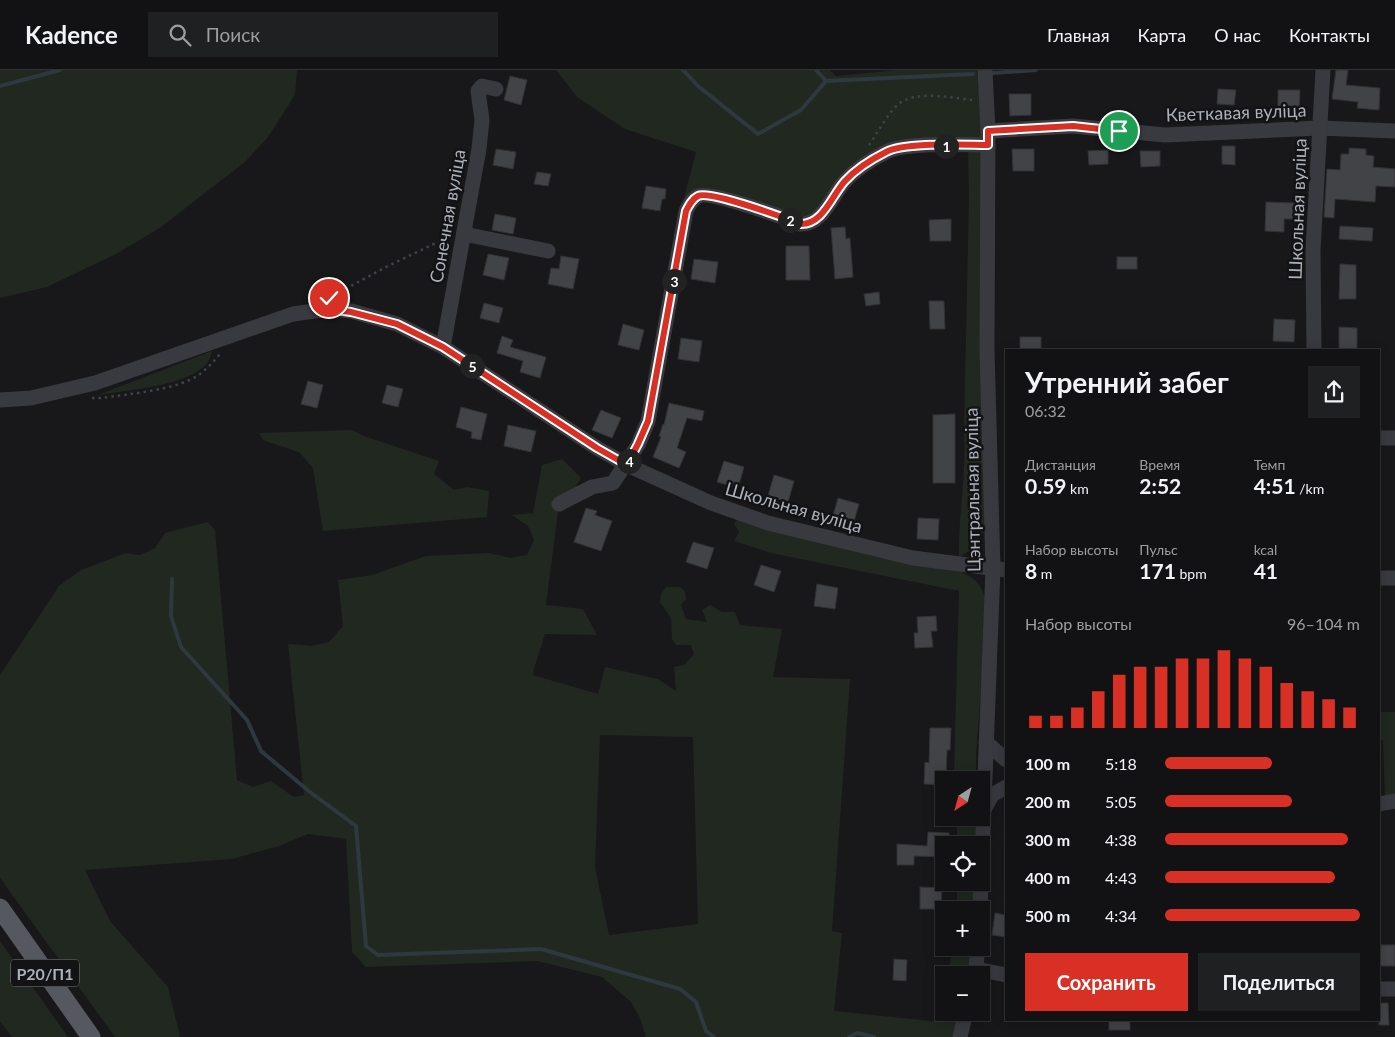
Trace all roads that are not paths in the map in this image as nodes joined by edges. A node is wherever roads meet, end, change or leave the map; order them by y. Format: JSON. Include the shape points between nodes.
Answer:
{"nodes":[{"id":1,"x":986,"y":70,"type":"edge"},
{"id":2,"x":1323,"y":70,"type":"edge"},
{"id":3,"x":496,"y":88,"type":"dead end"},
{"id":4,"x":1319,"y":128,"type":"junction"},
{"id":5,"x":1395,"y":131,"type":"edge"},
{"id":6,"x":988,"y":138,"type":"junction"},
{"id":7,"x":464,"y":234,"type":"junction"},
{"id":8,"x":548,"y":251,"type":"dead end"},
{"id":9,"x":443,"y":347,"type":"junction"},
{"id":10,"x":1314,"y":349,"type":"edge"},
{"id":11,"x":0,"y":400,"type":"edge"},
{"id":12,"x":1380,"y":438,"type":"edge"},
{"id":13,"x":1395,"y":438,"type":"edge"},
{"id":14,"x":627,"y":465,"type":"junction"},
{"id":15,"x":559,"y":504,"type":"dead end"},
{"id":16,"x":999,"y":569,"type":"edge"},
{"id":17,"x":1380,"y":578,"type":"edge"},
{"id":18,"x":1395,"y":578,"type":"edge"},
{"id":19,"x":986,"y":742,"type":"junction"},
{"id":20,"x":1005,"y":759,"type":"edge"},
{"id":21,"x":986,"y":771,"type":"edge"},
{"id":22,"x":1005,"y":788,"type":"edge"},
{"id":23,"x":990,"y":799,"type":"edge"},
{"id":24,"x":1395,"y":802,"type":"edge"},
{"id":25,"x":1380,"y":804,"type":"edge"},
{"id":26,"x":984,"y":826,"type":"edge"},
{"id":27,"x":980,"y":901,"type":"edge"},
{"id":28,"x":0,"y":908,"type":"edge"},
{"id":29,"x":990,"y":973,"type":"edge"},
{"id":30,"x":1005,"y":974,"type":"edge"},
{"id":31,"x":1380,"y":989,"type":"edge"},
{"id":32,"x":1395,"y":989,"type":"edge"},
{"id":33,"x":964,"y":1021,"type":"edge"},
{"id":34,"x":91,"y":1037,"type":"edge"},
{"id":35,"x":960,"y":1037,"type":"edge"}],
"edges":[{"from":1,"to":6,"type":"street","name":"Цэнтральная вуліца"},
{"from":2,"to":4,"type":"street","name":"Школьная вуліца"},
{"from":3,"to":7,"type":"street","name":"Сонечная вуліца","via":[[482,86],[478,91],[482,120]]},
{"from":4,"to":5,"type":"street","name":"Кветкавая вуліца"},
{"from":4,"to":6,"type":"street","name":"Кветкавая вуліца","via":[[1165,135],[1073,126]]},
{"from":4,"to":10,"type":"street","name":"Школьная вуліца","via":[[1313,250]]},
{"from":6,"to":14,"type":"street","name":"Кветкавая вуліца","via":[[906,146],[887,151],[845,181],[813,222],[800,224],[710,195],[699,195],[691,202],[686,211],[648,421]]},
{"from":6,"to":16,"type":"street","name":"Цэнтральная вуліца","via":[[987,350]]},
{"from":7,"to":8,"type":"street"},
{"from":7,"to":9,"type":"street","name":"Сонечная вуліца"},
{"from":9,"to":11,"type":"street","name":"Школьная вуліца","via":[[397,324],[329,309],[293,314],[261,324],[95,383],[31,398]]},
{"from":9,"to":14,"type":"street","name":"Школьная вуліца"},
{"from":12,"to":13,"type":"street"},
{"from":14,"to":15,"type":"street","via":[[614,483],[592,487]]},
{"from":14,"to":16,"type":"street","name":"Школьная вуліца","via":[[711,503],[768,523],[913,558]]},
{"from":16,"to":19,"type":"street","name":"Цэнтральная вуліца"},
{"from":17,"to":18,"type":"street"},
{"from":19,"to":20,"type":"street"},
{"from":19,"to":21,"type":"street","name":"Цэнтральная вуліца"},
{"from":22,"to":23,"type":"street"},
{"from":24,"to":25,"type":"street"},
{"from":26,"to":27,"type":"street","name":"Цэнтральная вуліца"},
{"from":28,"to":34,"type":"main road","number":"Р20/П1"},
{"from":29,"to":30,"type":"street"},
{"from":31,"to":32,"type":"street"},
{"from":33,"to":35,"type":"street"}]}
